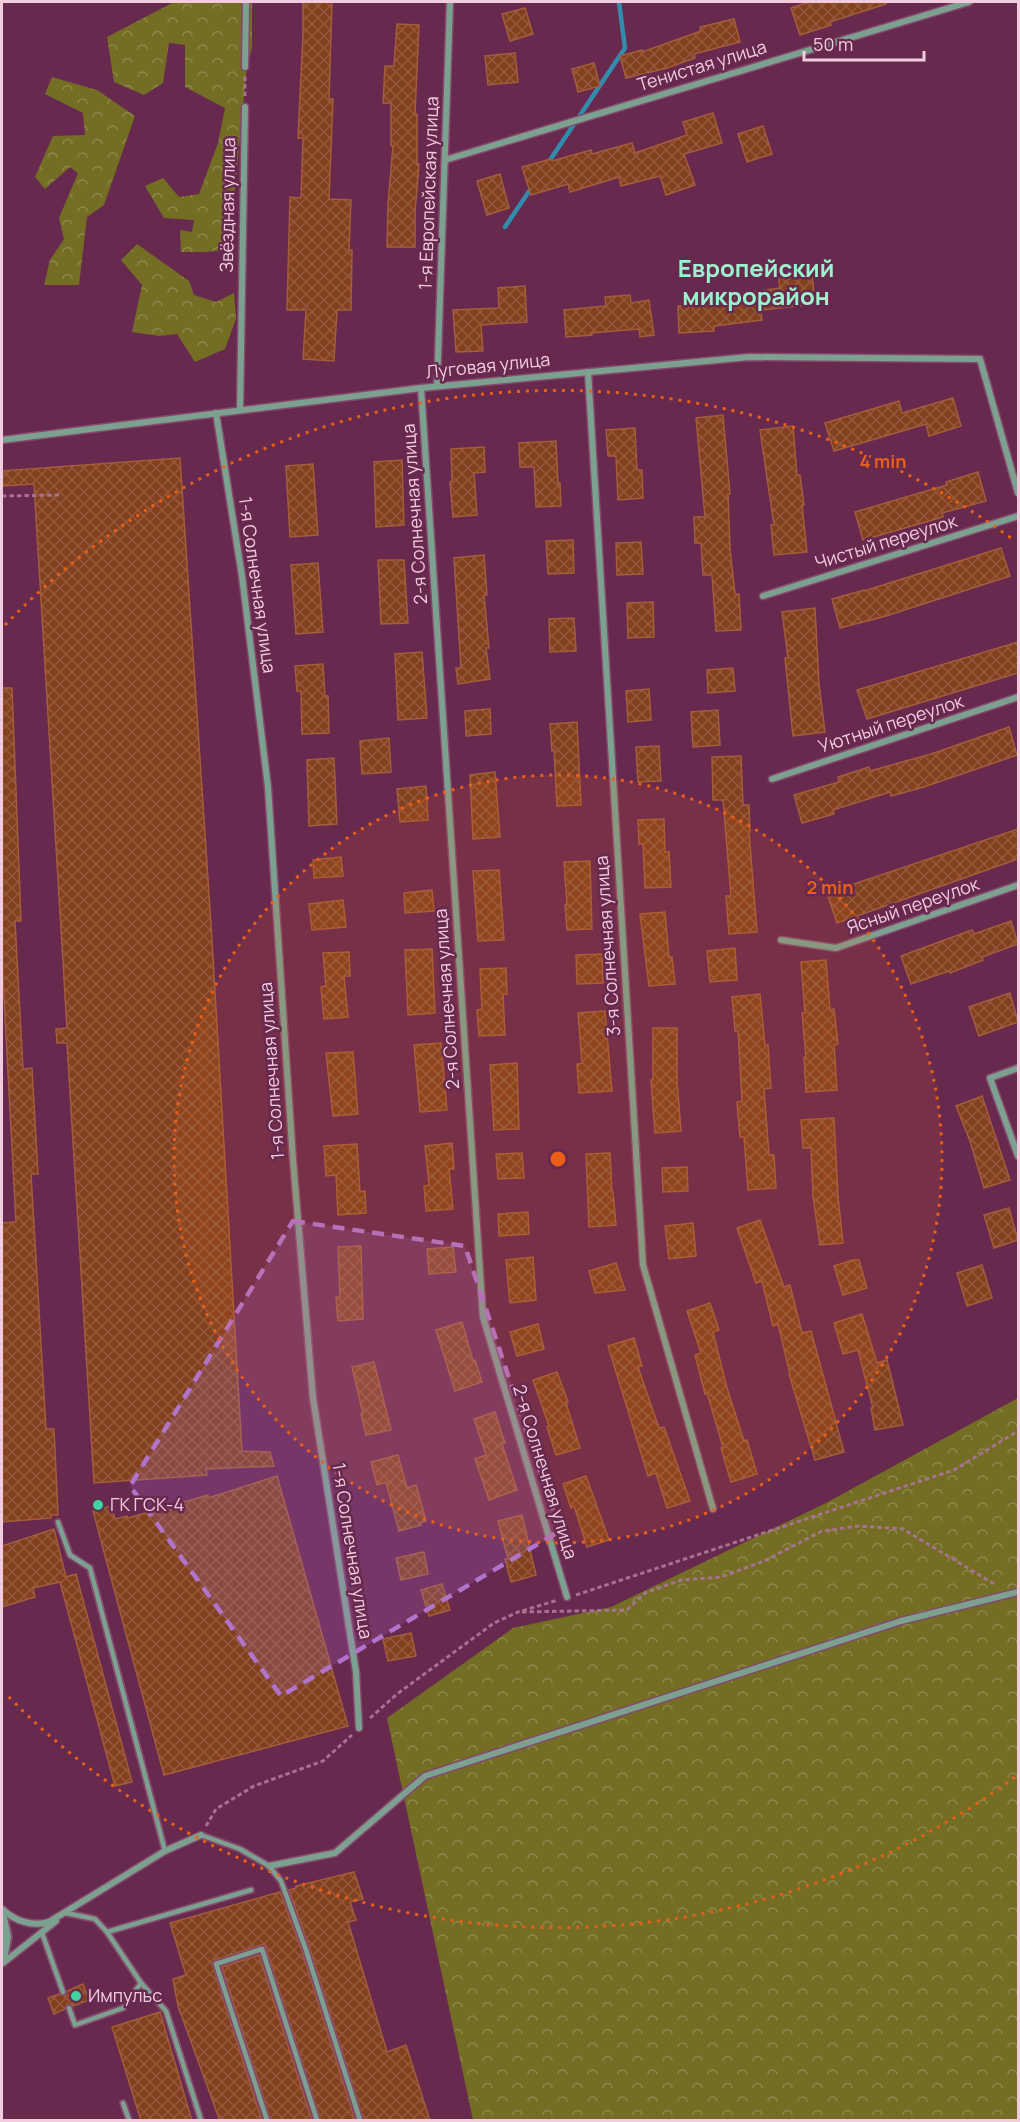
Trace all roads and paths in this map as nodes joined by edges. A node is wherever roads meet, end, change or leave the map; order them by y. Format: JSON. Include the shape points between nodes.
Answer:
{"nodes":[{"id":1,"x":246,"y":2,"type":"edge"},
{"id":2,"x":450,"y":2,"type":"edge"},
{"id":3,"x":969,"y":2,"type":"edge"},
{"id":4,"x":246,"y":67,"type":"joint"},
{"id":5,"x":245,"y":107,"type":"joint"},
{"id":6,"x":445,"y":160,"type":"junction"},
{"id":7,"x":588,"y":372,"type":"junction"},
{"id":8,"x":437,"y":386,"type":"junction"},
{"id":9,"x":421,"y":388,"type":"junction"},
{"id":10,"x":240,"y":410,"type":"junction"},
{"id":11,"x":216,"y":413,"type":"junction"},
{"id":12,"x":2,"y":440,"type":"edge"},
{"id":13,"x":1018,"y":493,"type":"edge"},
{"id":14,"x":59,"y":495,"type":"dead end"},
{"id":15,"x":2,"y":496,"type":"edge"},
{"id":16,"x":1018,"y":516,"type":"edge"},
{"id":17,"x":763,"y":596,"type":"dead end"},
{"id":18,"x":1018,"y":698,"type":"edge"},
{"id":19,"x":772,"y":779,"type":"dead end"},
{"id":20,"x":1018,"y":885,"type":"edge"},
{"id":21,"x":781,"y":940,"type":"dead end"},
{"id":22,"x":1018,"y":1068,"type":"edge"},
{"id":23,"x":1018,"y":1156,"type":"edge"},
{"id":24,"x":1018,"y":1431,"type":"edge"},
{"id":25,"x":713,"y":1509,"type":"dead end"},
{"id":26,"x":58,"y":1522,"type":"dead end"},
{"id":27,"x":1018,"y":1592,"type":"edge"},
{"id":28,"x":1010,"y":1594,"type":"junction"},
{"id":29,"x":567,"y":1598,"type":"junction"},
{"id":30,"x":518,"y":1612,"type":"junction"},
{"id":31,"x":359,"y":1728,"type":"junction"},
{"id":32,"x":201,"y":1835,"type":"junction"},
{"id":33,"x":165,"y":1851,"type":"junction"},
{"id":34,"x":269,"y":1866,"type":"junction"},
{"id":35,"x":251,"y":1890,"type":"dead end"},
{"id":36,"x":2,"y":1909,"type":"edge"},
{"id":37,"x":66,"y":1913,"type":"junction"},
{"id":38,"x":2,"y":1918,"type":"edge"},
{"id":39,"x":107,"y":1932,"type":"junction"},
{"id":40,"x":42,"y":1933,"type":"junction"},
{"id":41,"x":2,"y":1962,"type":"edge"},
{"id":42,"x":141,"y":1983,"type":"junction"},
{"id":43,"x":63,"y":1992,"type":"dead end"},
{"id":44,"x":69,"y":2008,"type":"dead end"},
{"id":45,"x":123,"y":2103,"type":"dead end"},
{"id":46,"x":129,"y":2121,"type":"edge"},
{"id":47,"x":201,"y":2121,"type":"edge"},
{"id":48,"x":267,"y":2121,"type":"edge"},
{"id":49,"x":317,"y":2121,"type":"edge"},
{"id":50,"x":360,"y":2121,"type":"edge"}],
"edges":[{"from":1,"to":4,"type":"street"},
{"from":2,"to":6,"type":"street","name":"1-я Европейская улица"},
{"from":3,"to":6,"type":"street","name":"Тенистая улица"},
{"from":4,"to":5,"type":"path"},
{"from":5,"to":10,"type":"street","name":"Звёздная улица"},
{"from":6,"to":8,"type":"street","name":"1-я Европейская улица"},
{"from":7,"to":8,"type":"street","name":"Луговая улица"},
{"from":7,"to":13,"type":"street","name":"Луговая улица","via":[[748,357],[980,359]]},
{"from":7,"to":25,"type":"street","name":"3-я Солнечная улица","via":[[643,1265]]},
{"from":8,"to":9,"type":"street","name":"Луговая улица"},
{"from":9,"to":10,"type":"street","name":"Луговая улица"},
{"from":9,"to":29,"type":"street","name":"2-я Солнечная улица","via":[[483,1317]]},
{"from":10,"to":11,"type":"street","name":"Луговая улица"},
{"from":11,"to":12,"type":"street","name":"Луговая улица"},
{"from":11,"to":31,"type":"street","name":"1-я Солнечная улица","via":[[242,576],[268,787],[313,1398],[356,1672]]},
{"from":14,"to":15,"type":"path"},
{"from":16,"to":17,"type":"street","name":"Чистый переулок"},
{"from":18,"to":19,"type":"street","name":"Уютный переулок"},
{"from":20,"to":21,"type":"street","name":"Ясный переулок","via":[[836,948]]},
{"from":22,"to":23,"type":"street","via":[[990,1077]]},
{"from":24,"to":29,"type":"path","via":[[954,1470]]},
{"from":26,"to":33,"type":"lane","via":[[70,1555],[90,1568]]},
{"from":27,"to":28,"type":"street"},
{"from":28,"to":30,"type":"path","via":[[903,1529],[858,1526],[822,1531],[764,1561],[721,1577],[681,1580],[645,1593],[627,1610]]},
{"from":28,"to":34,"type":"street","via":[[901,1621],[425,1776],[335,1853]]},
{"from":29,"to":30,"type":"path"},
{"from":30,"to":31,"type":"path","via":[[494,1623],[397,1694]]},
{"from":31,"to":32,"type":"path","via":[[322,1761],[254,1786],[216,1809]]},
{"from":32,"to":33,"type":"street"},
{"from":32,"to":34,"type":"lane","via":[[240,1849]]},
{"from":33,"to":37,"type":"street"},
{"from":34,"to":50,"type":"lane","via":[[281,1881],[306,1950]]},
{"from":35,"to":39,"type":"lane"},
{"from":36,"to":37,"type":"street","via":[[35,1924]]},
{"from":37,"to":39,"type":"lane","via":[[95,1919]]},
{"from":37,"to":40,"type":"street"},
{"from":38,"to":41,"type":"street","via":[[6,1943]]},
{"from":39,"to":42,"type":"lane"},
{"from":40,"to":41,"type":"street"},
{"from":40,"to":43,"type":"lane"},
{"from":42,"to":44,"type":"lane","via":[[123,2008],[75,2025]]},
{"from":42,"to":47,"type":"lane","via":[[165,2011]]},
{"from":45,"to":46,"type":"lane"},
{"from":48,"to":49,"type":"lane","via":[[216,1964],[262,1949]]}]}
